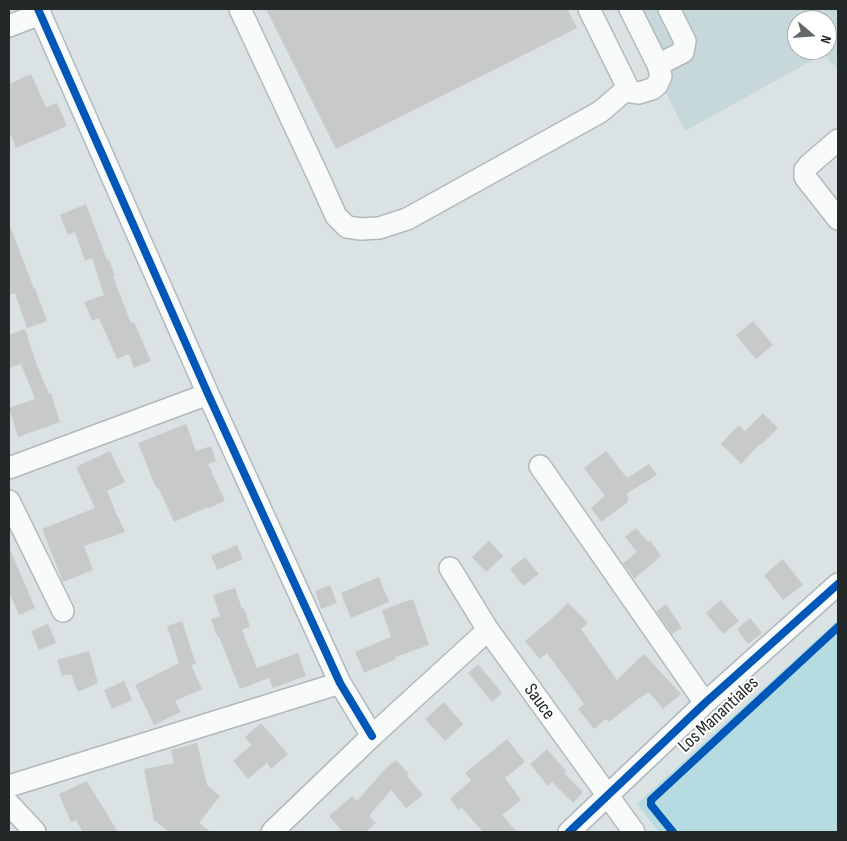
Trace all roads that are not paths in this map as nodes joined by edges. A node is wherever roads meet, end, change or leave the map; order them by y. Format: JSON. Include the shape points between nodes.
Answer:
{"nodes":[{"id":1,"x":240,"y":9,"type":"edge"},
{"id":2,"x":589,"y":9,"type":"edge"},
{"id":3,"x":630,"y":9,"type":"edge"},
{"id":4,"x":669,"y":9,"type":"edge"},
{"id":5,"x":39,"y":11,"type":"edge"},
{"id":6,"x":9,"y":26,"type":"edge"},
{"id":7,"x":658,"y":65,"type":"junction"},
{"id":8,"x":628,"y":88,"type":"junction"},
{"id":9,"x":838,"y":140,"type":"edge"},
{"id":10,"x":838,"y":218,"type":"edge"},
{"id":11,"x":208,"y":394,"type":"junction"},
{"id":12,"x":540,"y":466,"type":"dead end"},
{"id":13,"x":9,"y":468,"type":"edge"},
{"id":14,"x":11,"y":511,"type":"edge"},
{"id":15,"x":450,"y":568,"type":"dead end"},
{"id":16,"x":838,"y":584,"type":"edge"},
{"id":17,"x":63,"y":610,"type":"dead end"},
{"id":18,"x":488,"y":630,"type":"junction"},
{"id":19,"x":340,"y":683,"type":"junction"},
{"id":20,"x":705,"y":703,"type":"junction"},
{"id":21,"x":372,"y":736,"type":"junction"},
{"id":22,"x":9,"y":786,"type":"edge"},
{"id":23,"x":607,"y":796,"type":"junction"},
{"id":24,"x":9,"y":804,"type":"edge"},
{"id":25,"x":36,"y":832,"type":"edge"},
{"id":26,"x":272,"y":832,"type":"edge"},
{"id":27,"x":569,"y":832,"type":"edge"},
{"id":28,"x":634,"y":832,"type":"edge"}],
"edges":[{"from":1,"to":8,"type":"street","via":[[336,216],[347,227],[380,228],[406,219],[600,112]]},
{"from":2,"to":8,"type":"street"},
{"from":3,"to":7,"type":"street"},
{"from":4,"to":7,"type":"street","via":[[685,41],[683,52]]},
{"from":5,"to":6,"type":"street"},
{"from":5,"to":11,"type":"street"},
{"from":7,"to":8,"type":"street","via":[[661,76],[652,89],[639,93]]},
{"from":9,"to":10,"type":"street","via":[[809,165],[805,176]]},
{"from":11,"to":13,"type":"street"},
{"from":11,"to":19,"type":"street"},
{"from":12,"to":20,"type":"street"},
{"from":14,"to":17,"type":"street"},
{"from":15,"to":18,"type":"street","name":"Sauce"},
{"from":16,"to":20,"type":"street"},
{"from":18,"to":21,"type":"street"},
{"from":18,"to":23,"type":"street","name":"Sauce"},
{"from":19,"to":21,"type":"street"},
{"from":19,"to":22,"type":"street"},
{"from":20,"to":23,"type":"street"},
{"from":21,"to":26,"type":"street"},
{"from":23,"to":27,"type":"street"},
{"from":23,"to":28,"type":"street","name":"Sauce"},
{"from":24,"to":25,"type":"street"}]}
